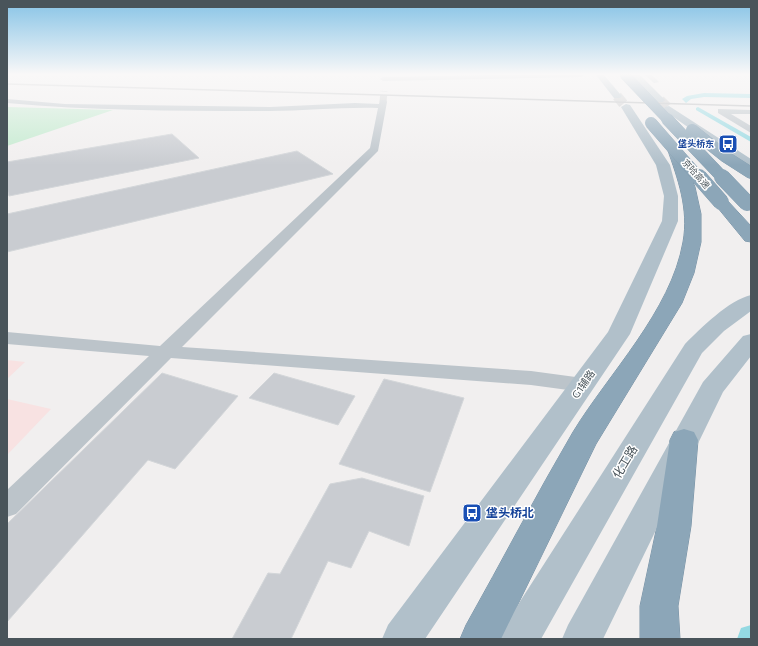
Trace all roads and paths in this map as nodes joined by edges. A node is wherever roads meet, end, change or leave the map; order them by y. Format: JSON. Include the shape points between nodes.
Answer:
{"nodes":[{"id":1,"x":59,"y":105,"type":"edge"},
{"id":2,"x":351,"y":105,"type":"edge"},
{"id":3,"x":382,"y":105,"type":"tunnel mouth"},
{"id":4,"x":633,"y":105,"type":"tunnel mouth"},
{"id":5,"x":636,"y":105,"type":"tunnel mouth"},
{"id":6,"x":637,"y":105,"type":"tunnel mouth"},
{"id":7,"x":641,"y":105,"type":"tunnel mouth"},
{"id":8,"x":669,"y":109,"type":"tunnel mouth"},
{"id":9,"x":751,"y":112,"type":"edge"},
{"id":10,"x":751,"y":130,"type":"edge"},
{"id":11,"x":673,"y":148,"type":"junction"},
{"id":12,"x":751,"y":165,"type":"edge"},
{"id":13,"x":751,"y":172,"type":"edge"},
{"id":14,"x":751,"y":207,"type":"edge"},
{"id":15,"x":751,"y":236,"type":"edge"},
{"id":16,"x":751,"y":301,"type":"edge"},
{"id":17,"x":7,"y":338,"type":"edge"},
{"id":18,"x":751,"y":341,"type":"edge"},
{"id":19,"x":166,"y":352,"type":"junction"},
{"id":20,"x":582,"y":385,"type":"junction"},
{"id":21,"x":684,"y":440,"type":"junction"},
{"id":22,"x":7,"y":506,"type":"edge"},
{"id":23,"x":402,"y":639,"type":"edge"},
{"id":24,"x":480,"y":639,"type":"edge"},
{"id":25,"x":519,"y":639,"type":"edge"},
{"id":26,"x":582,"y":639,"type":"edge"},
{"id":27,"x":660,"y":639,"type":"edge"}],
"edges":[{"from":1,"to":2,"type":"street","via":[[255,109]]},
{"from":3,"to":19,"type":"street","via":[[375,149]]},
{"from":4,"to":20,"type":"main road","name":"G1辅路","via":[[663,165],[671,196],[670,221],[618,334]]},
{"from":5,"to":14,"type":"highway","name":"京哈高速","bridge":true},
{"from":6,"to":11,"type":"highway","name":"京哈高速","bridge":true},
{"from":7,"to":13,"type":"highway","bridge":true,"via":[[690,128],[726,157]]},
{"from":8,"to":12,"type":"main road"},
{"from":9,"to":10,"type":"street","via":[[721,111]]},
{"from":11,"to":15,"type":"highway","name":"京哈高速","bridge":true},
{"from":11,"to":24,"type":"highway","via":[[688,187],[693,214],[692,242],[684,273],[672,303],[584,439]]},
{"from":16,"to":25,"type":"main road","name":"化工路","via":[[716,326],[693,349]]},
{"from":17,"to":19,"type":"street"},
{"from":18,"to":21,"type":"main road","via":[[712,388]]},
{"from":19,"to":20,"type":"street","via":[[531,378]]},
{"from":19,"to":22,"type":"street"},
{"from":20,"to":23,"type":"main road","name":"G1辅路"},
{"from":21,"to":26,"type":"main road"},
{"from":21,"to":27,"type":"highway","via":[[674,526],[659,606]]}]}
